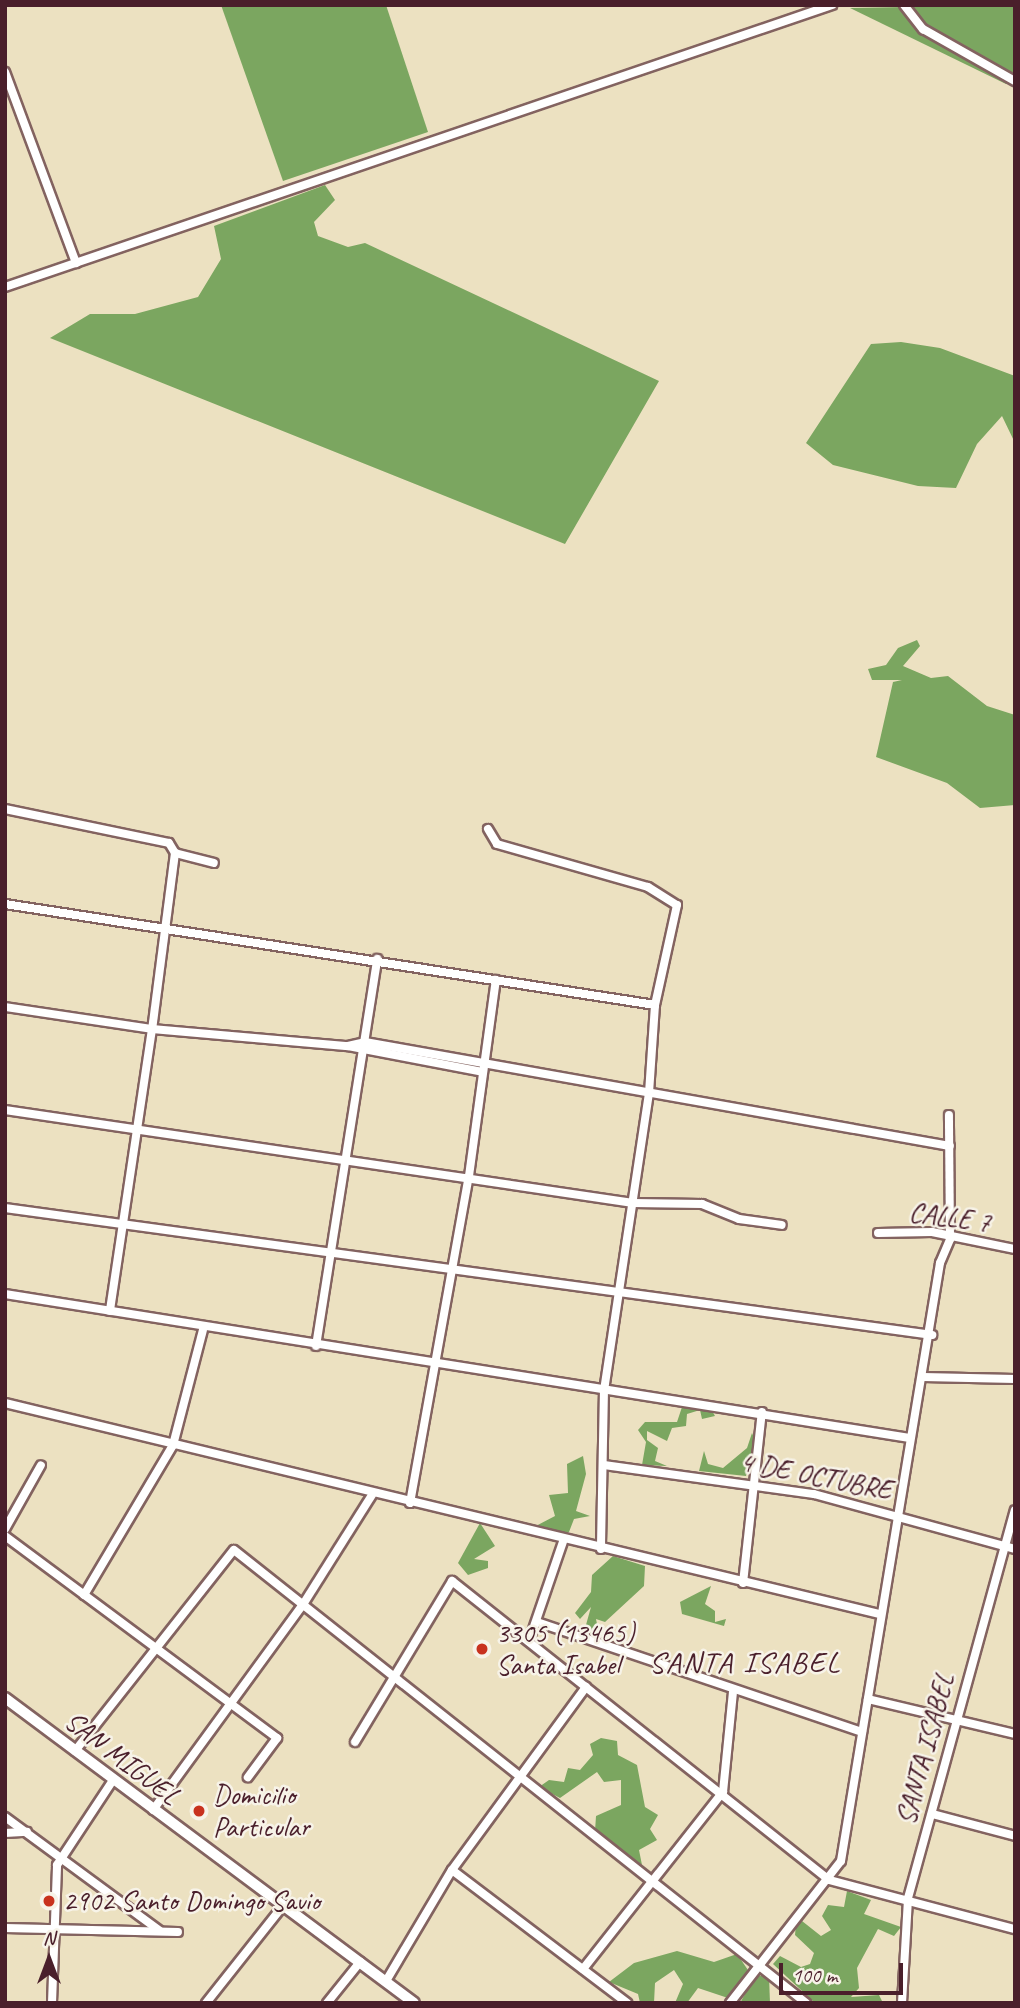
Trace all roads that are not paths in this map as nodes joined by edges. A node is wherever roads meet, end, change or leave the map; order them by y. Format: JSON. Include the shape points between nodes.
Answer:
{"nodes":[{"id":1,"x":832,"y":5,"type":"edge"},
{"id":2,"x":904,"y":5,"type":"edge"},
{"id":3,"x":5,"y":72,"type":"edge"},
{"id":4,"x":1015,"y":81,"type":"edge"},
{"id":5,"x":76,"y":263,"type":"junction"},
{"id":6,"x":5,"y":287,"type":"edge"},
{"id":7,"x":6,"y":812,"type":"edge"},
{"id":8,"x":488,"y":829,"type":"dead end"},
{"id":9,"x":175,"y":853,"type":"junction"},
{"id":10,"x":214,"y":863,"type":"dead end"},
{"id":11,"x":5,"y":904,"type":"edge"},
{"id":12,"x":166,"y":925,"type":"junction"},
{"id":13,"x":377,"y":959,"type":"junction"},
{"id":14,"x":496,"y":980,"type":"junction"},
{"id":15,"x":655,"y":1004,"type":"junction"},
{"id":16,"x":5,"y":1007,"type":"edge"},
{"id":17,"x":152,"y":1029,"type":"junction"},
{"id":18,"x":365,"y":1042,"type":"junction"},
{"id":19,"x":348,"y":1046,"type":"junction"},
{"id":20,"x":363,"y":1053,"type":"junction"},
{"id":21,"x":485,"y":1061,"type":"junction"},
{"id":22,"x":483,"y":1072,"type":"junction"},
{"id":23,"x":649,"y":1093,"type":"junction"},
{"id":24,"x":5,"y":1110,"type":"edge"},
{"id":25,"x":950,"y":1115,"type":"dead end"},
{"id":26,"x":138,"y":1130,"type":"junction"},
{"id":27,"x":950,"y":1146,"type":"junction"},
{"id":28,"x":345,"y":1160,"type":"junction"},
{"id":29,"x":469,"y":1176,"type":"junction"},
{"id":30,"x":633,"y":1203,"type":"junction"},
{"id":31,"x":5,"y":1208,"type":"edge"},
{"id":32,"x":124,"y":1223,"type":"junction"},
{"id":33,"x":782,"y":1225,"type":"dead end"},
{"id":34,"x":878,"y":1233,"type":"dead end"},
{"id":35,"x":950,"y":1238,"type":"junction"},
{"id":36,"x":1015,"y":1249,"type":"edge"},
{"id":37,"x":332,"y":1254,"type":"junction"},
{"id":38,"x":453,"y":1269,"type":"junction"},
{"id":39,"x":615,"y":1293,"type":"junction"},
{"id":40,"x":5,"y":1294,"type":"edge"},
{"id":41,"x":110,"y":1311,"type":"junction"},
{"id":42,"x":203,"y":1330,"type":"junction"},
{"id":43,"x":932,"y":1335,"type":"junction"},
{"id":44,"x":316,"y":1346,"type":"junction"},
{"id":45,"x":438,"y":1365,"type":"junction"},
{"id":46,"x":923,"y":1377,"type":"junction"},
{"id":47,"x":1015,"y":1379,"type":"edge"},
{"id":48,"x":604,"y":1389,"type":"junction"},
{"id":49,"x":5,"y":1403,"type":"edge"},
{"id":50,"x":762,"y":1412,"type":"junction"},
{"id":51,"x":910,"y":1438,"type":"junction"},
{"id":52,"x":173,"y":1444,"type":"junction"},
{"id":53,"x":41,"y":1465,"type":"dead end"},
{"id":54,"x":604,"y":1465,"type":"junction"},
{"id":55,"x":754,"y":1485,"type":"junction"},
{"id":56,"x":372,"y":1495,"type":"junction"},
{"id":57,"x":410,"y":1503,"type":"junction"},
{"id":58,"x":1015,"y":1510,"type":"edge"},
{"id":59,"x":897,"y":1515,"type":"junction"},
{"id":60,"x":5,"y":1529,"type":"edge"},
{"id":61,"x":5,"y":1536,"type":"edge"},
{"id":62,"x":564,"y":1539,"type":"junction"},
{"id":63,"x":1005,"y":1547,"type":"junction"},
{"id":64,"x":601,"y":1549,"type":"junction"},
{"id":65,"x":1015,"y":1549,"type":"edge"},
{"id":66,"x":743,"y":1583,"type":"junction"},
{"id":67,"x":83,"y":1595,"type":"junction"},
{"id":68,"x":302,"y":1606,"type":"junction"},
{"id":69,"x":880,"y":1614,"type":"junction"},
{"id":70,"x":537,"y":1622,"type":"junction"},
{"id":71,"x":529,"y":1641,"type":"junction"},
{"id":72,"x":155,"y":1650,"type":"junction"},
{"id":73,"x":393,"y":1679,"type":"junction"},
{"id":74,"x":586,"y":1687,"type":"junction"},
{"id":75,"x":733,"y":1692,"type":"junction"},
{"id":76,"x":5,"y":1698,"type":"edge"},
{"id":77,"x":868,"y":1699,"type":"junction"},
{"id":78,"x":228,"y":1705,"type":"junction"},
{"id":79,"x":955,"y":1722,"type":"junction"},
{"id":80,"x":862,"y":1732,"type":"junction"},
{"id":81,"x":1015,"y":1734,"type":"edge"},
{"id":82,"x":355,"y":1742,"type":"dead end"},
{"id":83,"x":75,"y":1751,"type":"junction"},
{"id":84,"x":248,"y":1777,"type":"dead end"},
{"id":85,"x":517,"y":1779,"type":"junction"},
{"id":86,"x":113,"y":1780,"type":"junction"},
{"id":87,"x":723,"y":1792,"type":"junction"},
{"id":88,"x":153,"y":1810,"type":"junction"},
{"id":89,"x":932,"y":1814,"type":"junction"},
{"id":90,"x":5,"y":1817,"type":"edge"},
{"id":91,"x":27,"y":1832,"type":"junction"},
{"id":92,"x":5,"y":1833,"type":"edge"},
{"id":93,"x":1015,"y":1836,"type":"edge"},
{"id":94,"x":61,"y":1857,"type":"junction"},
{"id":95,"x":452,"y":1870,"type":"junction"},
{"id":96,"x":829,"y":1880,"type":"junction"},
{"id":97,"x":655,"y":1882,"type":"junction"},
{"id":98,"x":908,"y":1903,"type":"junction"},
{"id":99,"x":283,"y":1906,"type":"junction"},
{"id":100,"x":5,"y":1928,"type":"edge"},
{"id":101,"x":1015,"y":1929,"type":"edge"},
{"id":102,"x":53,"y":1930,"type":"junction"},
{"id":103,"x":160,"y":1931,"type":"junction"},
{"id":104,"x":178,"y":1931,"type":"dead end"},
{"id":105,"x":360,"y":1962,"type":"junction"},
{"id":106,"x":759,"y":1965,"type":"junction"},
{"id":107,"x":583,"y":1969,"type":"junction"},
{"id":108,"x":386,"y":1982,"type":"junction"},
{"id":109,"x":51,"y":2003,"type":"edge"},
{"id":110,"x":206,"y":2003,"type":"edge"},
{"id":111,"x":327,"y":2003,"type":"edge"},
{"id":112,"x":414,"y":2003,"type":"edge"},
{"id":113,"x":628,"y":2003,"type":"edge"},
{"id":114,"x":730,"y":2003,"type":"edge"},
{"id":115,"x":806,"y":2003,"type":"edge"},
{"id":116,"x":902,"y":2003,"type":"edge"}],
"edges":[{"from":1,"to":5,"type":"street"},
{"from":2,"to":4,"type":"street","via":[[923,29]]},
{"from":3,"to":5,"type":"street"},
{"from":5,"to":6,"type":"street"},
{"from":7,"to":9,"type":"street","via":[[169,843]]},
{"from":8,"to":15,"type":"street","via":[[497,844],[671,898],[677,914]]},
{"from":9,"to":10,"type":"street"},
{"from":9,"to":12,"type":"street"},
{"from":11,"to":12,"type":"street"},
{"from":12,"to":13,"type":"street"},
{"from":12,"to":17,"type":"street"},
{"from":13,"to":14,"type":"street"},
{"from":13,"to":18,"type":"street"},
{"from":14,"to":15,"type":"street"},
{"from":14,"to":21,"type":"street"},
{"from":15,"to":23,"type":"street"},
{"from":16,"to":17,"type":"street"},
{"from":17,"to":19,"type":"street"},
{"from":17,"to":26,"type":"street"},
{"from":18,"to":19,"type":"street"},
{"from":18,"to":20,"type":"street"},
{"from":18,"to":21,"type":"street"},
{"from":19,"to":20,"type":"street"},
{"from":20,"to":22,"type":"street"},
{"from":20,"to":28,"type":"street"},
{"from":21,"to":22,"type":"street"},
{"from":21,"to":23,"type":"street"},
{"from":22,"to":29,"type":"street"},
{"from":23,"to":27,"type":"street"},
{"from":23,"to":30,"type":"street"},
{"from":24,"to":26,"type":"street"},
{"from":25,"to":27,"type":"street"},
{"from":26,"to":28,"type":"street"},
{"from":26,"to":32,"type":"street"},
{"from":27,"to":35,"type":"street"},
{"from":28,"to":29,"type":"street"},
{"from":28,"to":37,"type":"street"},
{"from":29,"to":30,"type":"street"},
{"from":29,"to":38,"type":"street"},
{"from":30,"to":33,"type":"street","via":[[702,1204],[739,1219]]},
{"from":30,"to":39,"type":"street"},
{"from":31,"to":32,"type":"street"},
{"from":32,"to":37,"type":"street"},
{"from":32,"to":41,"type":"street"},
{"from":34,"to":35,"type":"street","name":"CALLE 7","via":[[923,1231]]},
{"from":35,"to":36,"type":"street","name":"CALLE 7"},
{"from":35,"to":43,"type":"street","via":[[940,1263]]},
{"from":37,"to":38,"type":"street"},
{"from":37,"to":44,"type":"street"},
{"from":38,"to":39,"type":"street"},
{"from":38,"to":45,"type":"street"},
{"from":39,"to":43,"type":"street"},
{"from":39,"to":48,"type":"street"},
{"from":40,"to":41,"type":"street"},
{"from":41,"to":42,"type":"street"},
{"from":42,"to":44,"type":"street"},
{"from":42,"to":52,"type":"street"},
{"from":43,"to":46,"type":"street"},
{"from":44,"to":45,"type":"street"},
{"from":45,"to":48,"type":"street"},
{"from":45,"to":57,"type":"street"},
{"from":46,"to":47,"type":"street"},
{"from":46,"to":51,"type":"street"},
{"from":48,"to":50,"type":"street"},
{"from":48,"to":54,"type":"street"},
{"from":49,"to":52,"type":"street"},
{"from":50,"to":51,"type":"street"},
{"from":50,"to":55,"type":"street"},
{"from":51,"to":59,"type":"street"},
{"from":52,"to":56,"type":"street"},
{"from":52,"to":67,"type":"street"},
{"from":53,"to":60,"type":"street"},
{"from":54,"to":55,"type":"street","name":"4 DE OCTUBRE"},
{"from":54,"to":64,"type":"street"},
{"from":55,"to":59,"type":"street","name":"4 DE OCTUBRE"},
{"from":55,"to":66,"type":"street"},
{"from":56,"to":57,"type":"street"},
{"from":56,"to":68,"type":"street"},
{"from":57,"to":62,"type":"street"},
{"from":58,"to":63,"type":"street","name":"SANTA ISABEL"},
{"from":59,"to":63,"type":"street","name":"4 DE OCTUBRE"},
{"from":59,"to":69,"type":"street"},
{"from":61,"to":67,"type":"street"},
{"from":62,"to":64,"type":"street"},
{"from":62,"to":70,"type":"street"},
{"from":63,"to":65,"type":"street","name":"4 DE OCTUBRE"},
{"from":63,"to":79,"type":"street","name":"SANTA ISABEL"},
{"from":64,"to":66,"type":"street"},
{"from":66,"to":69,"type":"street"},
{"from":67,"to":72,"type":"street"},
{"from":68,"to":72,"type":"street","via":[[234,1550]]},
{"from":68,"to":73,"type":"street"},
{"from":68,"to":78,"type":"street"},
{"from":69,"to":77,"type":"street"},
{"from":70,"to":71,"type":"street"},
{"from":70,"to":75,"type":"street"},
{"from":71,"to":73,"type":"street","via":[[452,1581]]},
{"from":71,"to":74,"type":"street"},
{"from":72,"to":78,"type":"street"},
{"from":72,"to":83,"type":"street"},
{"from":73,"to":82,"type":"street"},
{"from":73,"to":85,"type":"street"},
{"from":74,"to":85,"type":"street"},
{"from":74,"to":87,"type":"street"},
{"from":75,"to":80,"type":"street"},
{"from":75,"to":87,"type":"street"},
{"from":76,"to":83,"type":"street","name":"SAN MIGUEL"},
{"from":77,"to":79,"type":"street"},
{"from":77,"to":80,"type":"street"},
{"from":78,"to":84,"type":"street","via":[[277,1738]]},
{"from":78,"to":88,"type":"street"},
{"from":79,"to":81,"type":"street"},
{"from":79,"to":89,"type":"street","name":"SANTA ISABEL"},
{"from":80,"to":96,"type":"street","via":[[841,1861]]},
{"from":83,"to":86,"type":"street","name":"SAN MIGUEL"},
{"from":85,"to":95,"type":"street"},
{"from":85,"to":97,"type":"street"},
{"from":86,"to":88,"type":"street","name":"SAN MIGUEL"},
{"from":86,"to":94,"type":"street"},
{"from":87,"to":96,"type":"street"},
{"from":87,"to":97,"type":"street"},
{"from":88,"to":99,"type":"street","name":"SAN MIGUEL"},
{"from":89,"to":93,"type":"street"},
{"from":89,"to":98,"type":"street","name":"SANTA ISABEL"},
{"from":90,"to":91,"type":"street"},
{"from":91,"to":92,"type":"street"},
{"from":91,"to":94,"type":"street"},
{"from":94,"to":102,"type":"street"},
{"from":94,"to":103,"type":"street"},
{"from":95,"to":107,"type":"street"},
{"from":95,"to":108,"type":"street"},
{"from":96,"to":98,"type":"street"},
{"from":96,"to":106,"type":"street"},
{"from":97,"to":106,"type":"street"},
{"from":97,"to":107,"type":"street"},
{"from":98,"to":101,"type":"street"},
{"from":98,"to":116,"type":"street","name":"SANTA ISABEL"},
{"from":99,"to":105,"type":"street","name":"SAN MIGUEL"},
{"from":99,"to":110,"type":"street"},
{"from":100,"to":102,"type":"street"},
{"from":102,"to":103,"type":"street"},
{"from":102,"to":109,"type":"street"},
{"from":103,"to":104,"type":"street"},
{"from":105,"to":108,"type":"street","name":"SAN MIGUEL"},
{"from":105,"to":111,"type":"street"},
{"from":106,"to":114,"type":"street"},
{"from":106,"to":115,"type":"street"},
{"from":107,"to":113,"type":"street"},
{"from":108,"to":112,"type":"street","name":"SAN MIGUEL"}]}
